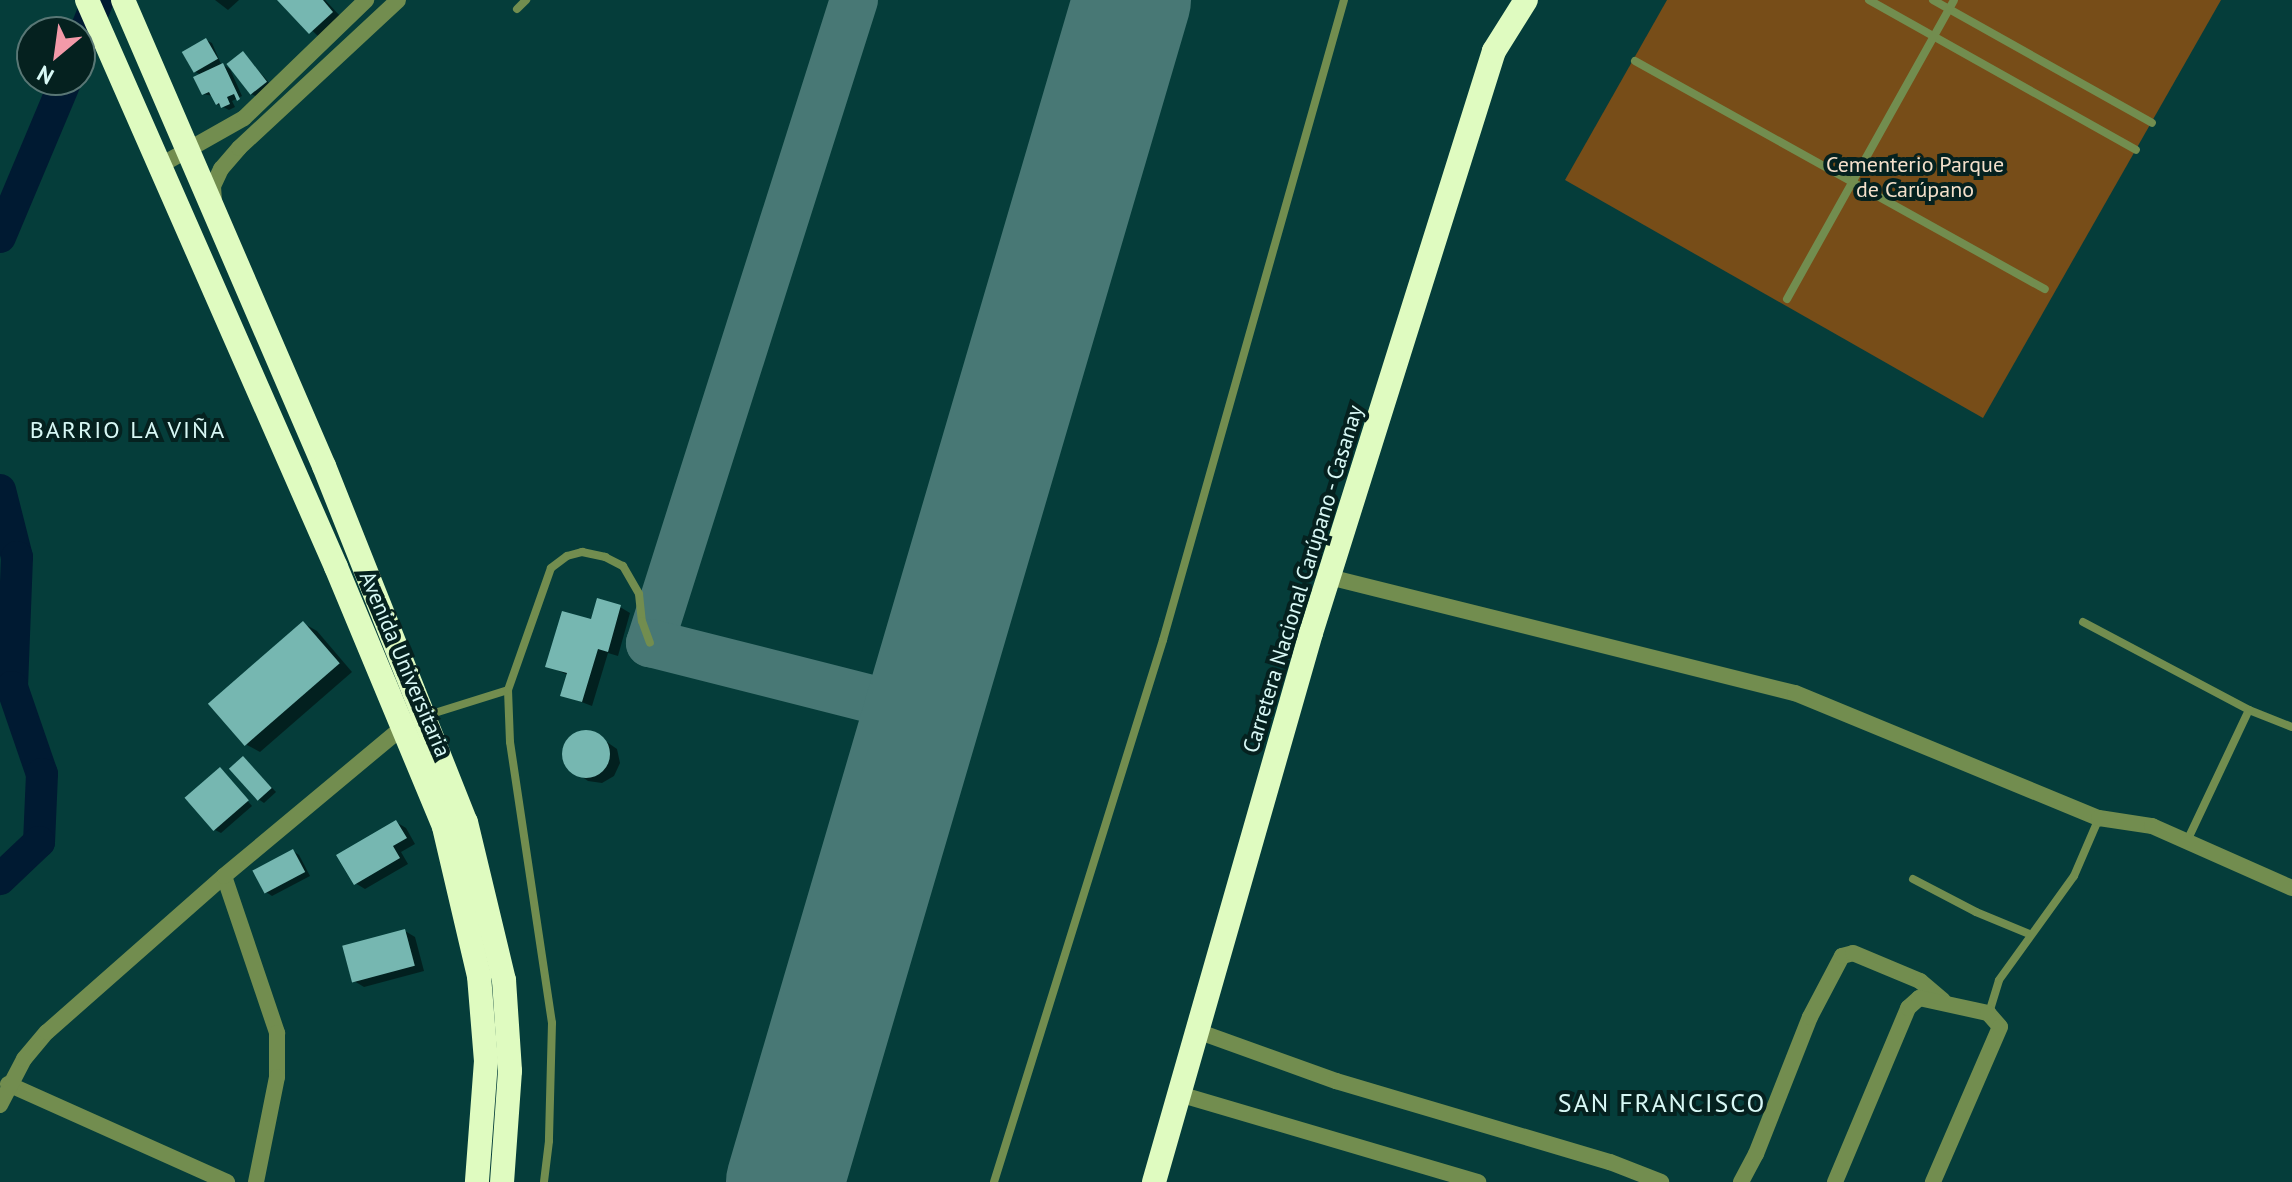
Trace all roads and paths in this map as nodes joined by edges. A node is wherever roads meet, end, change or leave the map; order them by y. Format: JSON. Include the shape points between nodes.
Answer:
{"nodes":[{"id":1,"x":87,"y":0,"type":"edge"},
{"id":2,"x":123,"y":0,"type":"edge"},
{"id":3,"x":366,"y":0,"type":"edge"},
{"id":4,"x":398,"y":0,"type":"edge"},
{"id":5,"x":526,"y":0,"type":"edge"},
{"id":6,"x":1344,"y":0,"type":"edge"},
{"id":7,"x":1526,"y":0,"type":"edge"},
{"id":8,"x":1869,"y":0,"type":"edge"},
{"id":9,"x":1933,"y":0,"type":"edge"},
{"id":10,"x":1954,"y":0,"type":"edge"},
{"id":11,"x":517,"y":9,"type":"dead end"},
{"id":12,"x":1949,"y":9,"type":"junction"},
{"id":13,"x":1934,"y":37,"type":"junction"},
{"id":14,"x":1635,"y":61,"type":"dead end"},
{"id":15,"x":2152,"y":123,"type":"dead end"},
{"id":16,"x":2136,"y":150,"type":"dead end"},
{"id":17,"x":188,"y":152,"type":"junction"},
{"id":18,"x":161,"y":165,"type":"junction"},
{"id":19,"x":210,"y":174,"type":"junction"},
{"id":20,"x":1852,"y":183,"type":"junction"},
{"id":21,"x":172,"y":192,"type":"junction"},
{"id":22,"x":2045,"y":289,"type":"dead end"},
{"id":23,"x":1787,"y":299,"type":"dead end"},
{"id":24,"x":1329,"y":577,"type":"junction"},
{"id":25,"x":2083,"y":622,"type":"dead end"},
{"id":26,"x":650,"y":643,"type":"dead end"},
{"id":27,"x":508,"y":690,"type":"junction"},
{"id":28,"x":2249,"y":710,"type":"junction"},
{"id":29,"x":414,"y":720,"type":"junction"},
{"id":30,"x":2292,"y":727,"type":"edge"},
{"id":31,"x":2099,"y":818,"type":"junction"},
{"id":32,"x":2187,"y":841,"type":"junction"},
{"id":33,"x":224,"y":876,"type":"junction"},
{"id":34,"x":1913,"y":879,"type":"dead end"},
{"id":35,"x":2292,"y":888,"type":"edge"},
{"id":36,"x":2029,"y":934,"type":"junction"},
{"id":37,"x":1944,"y":1001,"type":"junction"},
{"id":38,"x":1988,"y":1013,"type":"junction"},
{"id":39,"x":1197,"y":1031,"type":"junction"},
{"id":40,"x":8,"y":1084,"type":"junction"},
{"id":41,"x":1179,"y":1094,"type":"junction"},
{"id":42,"x":0,"y":1105,"type":"edge"},
{"id":43,"x":1159,"y":1181,"type":"edge"},
{"id":44,"x":227,"y":1182,"type":"edge"},
{"id":45,"x":256,"y":1182,"type":"edge"},
{"id":46,"x":477,"y":1182,"type":"edge"},
{"id":47,"x":502,"y":1182,"type":"edge"},
{"id":48,"x":544,"y":1182,"type":"edge"},
{"id":49,"x":994,"y":1182,"type":"edge"},
{"id":50,"x":1478,"y":1182,"type":"edge"},
{"id":51,"x":1661,"y":1182,"type":"edge"},
{"id":52,"x":1741,"y":1182,"type":"edge"},
{"id":53,"x":1835,"y":1182,"type":"edge"},
{"id":54,"x":1933,"y":1182,"type":"edge"}],
"edges":[{"from":1,"to":18,"type":"highway","name":"Avenida Universitaria"},
{"from":2,"to":17,"type":"highway","name":"Avenida Universitaria"},
{"from":3,"to":17,"type":"street","via":[[244,118]]},
{"from":4,"to":19,"type":"street"},
{"from":5,"to":11,"type":"lane"},
{"from":6,"to":49,"type":"lane","via":[[1163,640]]},
{"from":7,"to":24,"type":"highway","name":"Carretera Nacional Carúpano - Casanay","via":[[1494,51]]},
{"from":8,"to":13,"type":"lane"},
{"from":9,"to":12,"type":"lane"},
{"from":10,"to":12,"type":"lane"},
{"from":12,"to":13,"type":"lane"},
{"from":12,"to":15,"type":"lane"},
{"from":13,"to":16,"type":"lane"},
{"from":13,"to":20,"type":"lane"},
{"from":14,"to":20,"type":"lane"},
{"from":17,"to":18,"type":"street"},
{"from":17,"to":19,"type":"highway","name":"Avenida Universitaria"},
{"from":18,"to":21,"type":"highway","name":"Avenida Universitaria"},
{"from":19,"to":21,"type":"street"},
{"from":19,"to":29,"type":"highway","name":"Avenida Universitaria","via":[[214,214],[324,466]]},
{"from":20,"to":22,"type":"lane"},
{"from":20,"to":23,"type":"lane"},
{"from":21,"to":29,"type":"highway","name":"Avenida Universitaria"},
{"from":24,"to":31,"type":"street","via":[[1795,693]]},
{"from":24,"to":39,"type":"highway","name":"Carretera Nacional Carúpano - Casanay"},
{"from":25,"to":28,"type":"lane"},
{"from":26,"to":27,"type":"lane","via":[[639,594],[623,566],[593,554],[567,556],[551,568]]},
{"from":27,"to":29,"type":"lane"},
{"from":27,"to":48,"type":"lane","via":[[510,742],[552,1023]]},
{"from":28,"to":30,"type":"lane"},
{"from":28,"to":32,"type":"lane"},
{"from":29,"to":33,"type":"street"},
{"from":29,"to":46,"type":"highway","name":"Avenida Universitaria","via":[[479,976],[486,1061]]},
{"from":29,"to":47,"type":"highway","name":"Avenida Universitaria","via":[[466,822],[504,980],[510,1071]]},
{"from":31,"to":32,"type":"street","via":[[2152,826]]},
{"from":31,"to":36,"type":"lane","via":[[2074,876]]},
{"from":32,"to":35,"type":"street"},
{"from":33,"to":40,"type":"street","via":[[47,1032]]},
{"from":33,"to":45,"type":"street","via":[[277,1033],[277,1077]]},
{"from":34,"to":36,"type":"lane"},
{"from":36,"to":38,"type":"lane","via":[[1999,980]]},
{"from":37,"to":38,"type":"street"},
{"from":37,"to":52,"type":"street","via":[[1920,981],[1853,953],[1842,956],[1810,1017]]},
{"from":37,"to":53,"type":"street","via":[[1919,998],[1908,1008]]},
{"from":38,"to":54,"type":"street","via":[[2000,1027]]},
{"from":39,"to":41,"type":"highway","name":"Carretera Nacional Carúpano - Casanay"},
{"from":39,"to":51,"type":"street","via":[[1336,1081]]},
{"from":40,"to":42,"type":"street"},
{"from":40,"to":44,"type":"street"},
{"from":41,"to":43,"type":"highway","name":"Carretera Nacional Carúpano - Casanay"},
{"from":41,"to":50,"type":"street"}]}
